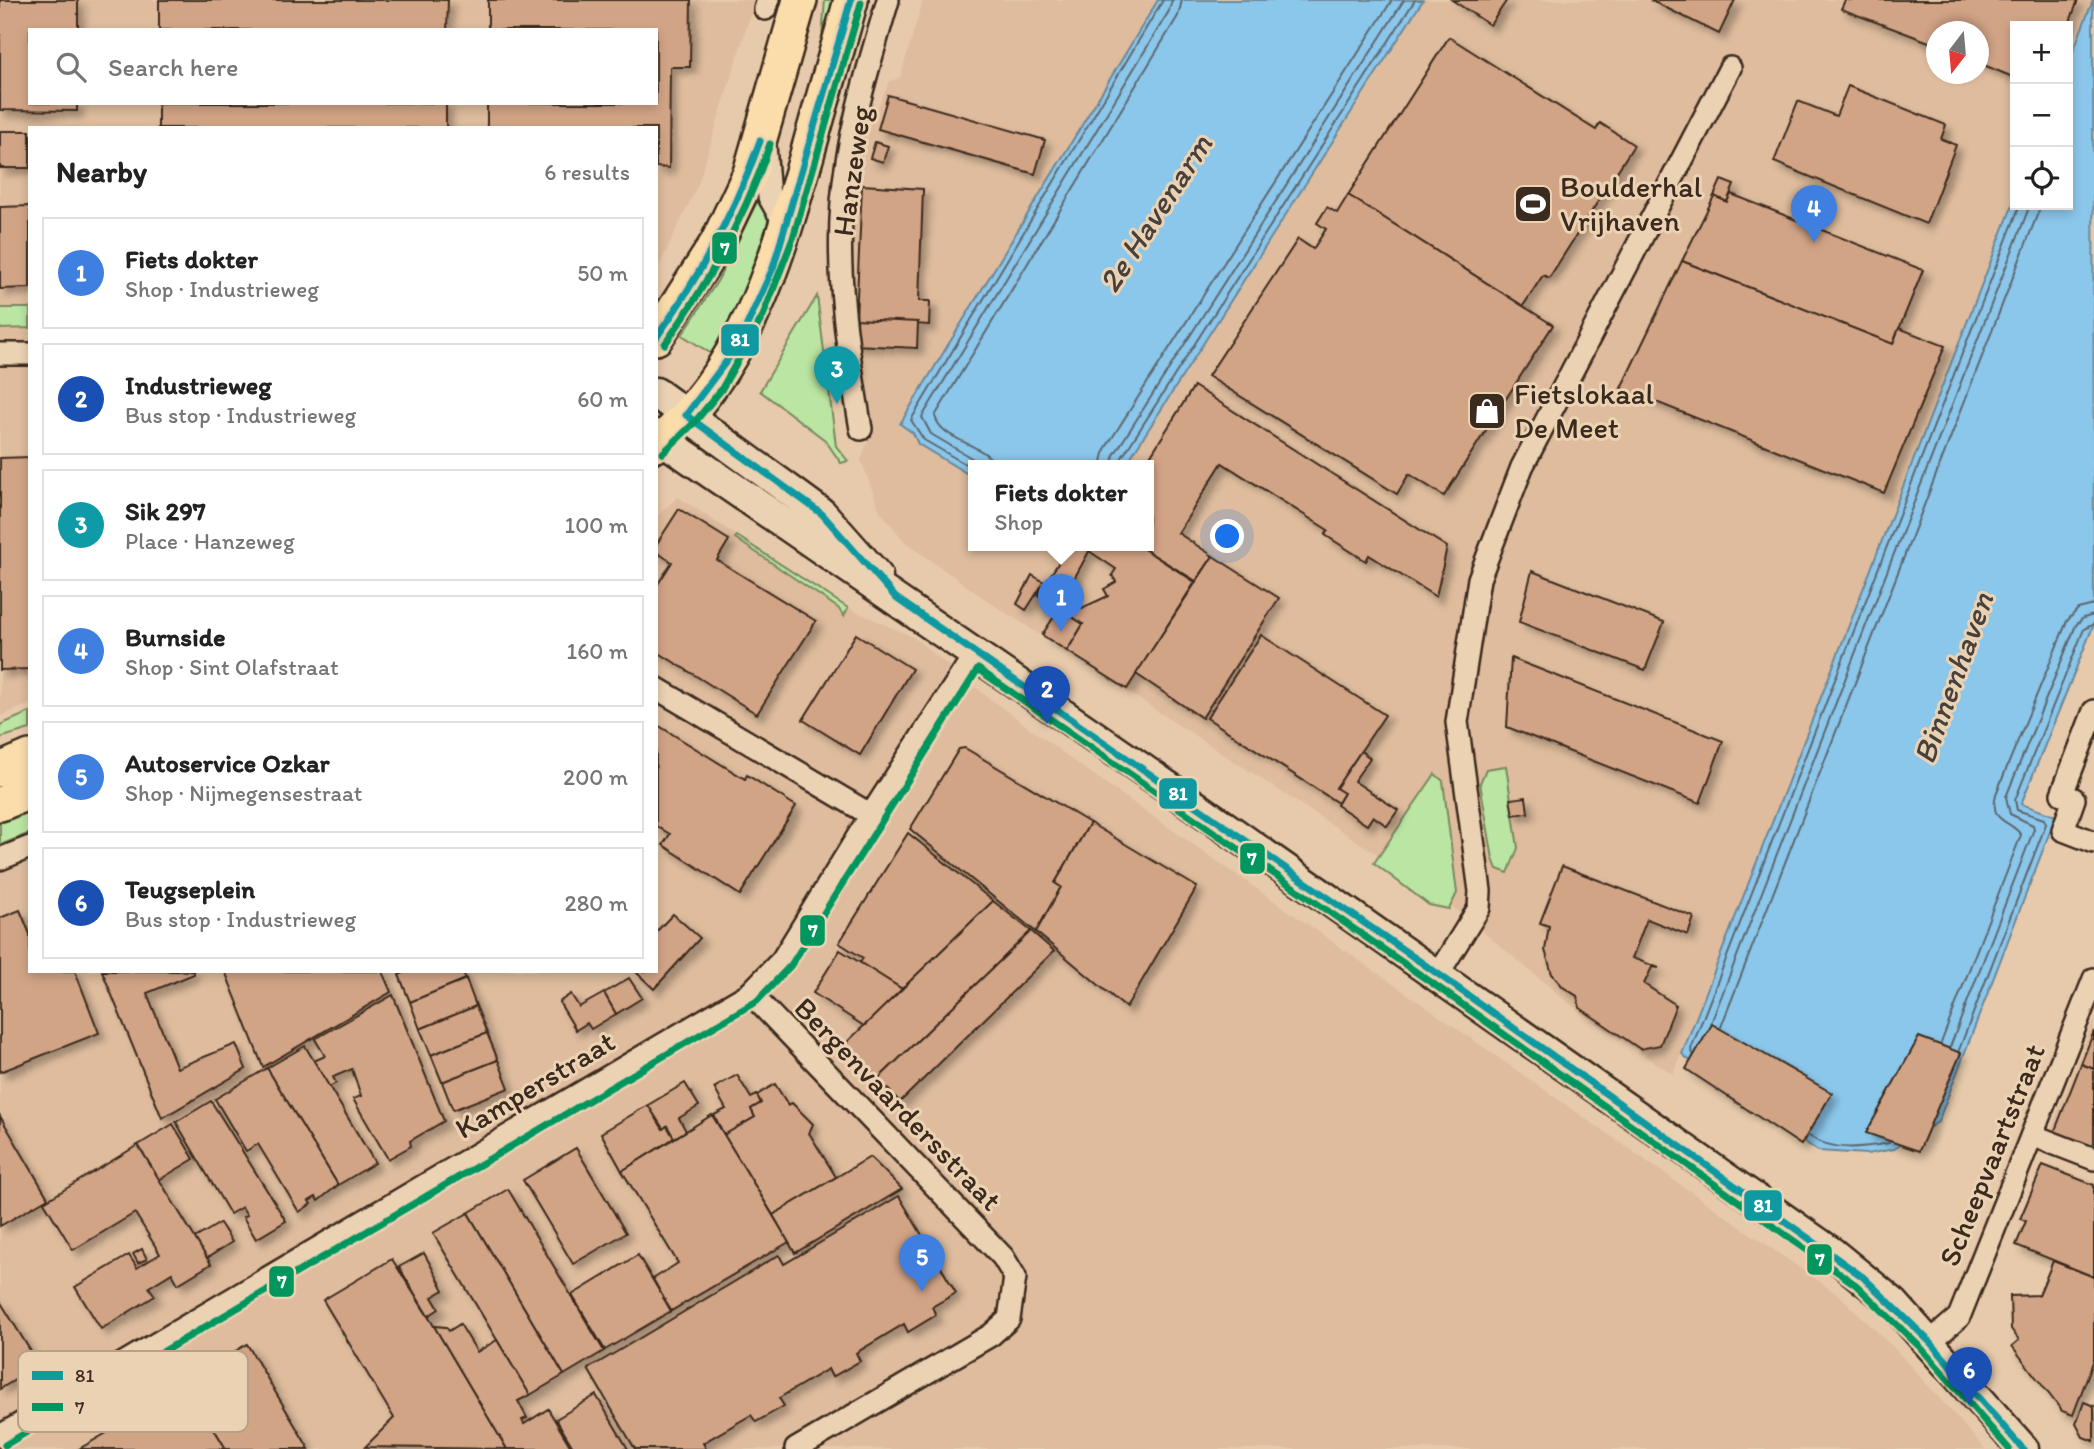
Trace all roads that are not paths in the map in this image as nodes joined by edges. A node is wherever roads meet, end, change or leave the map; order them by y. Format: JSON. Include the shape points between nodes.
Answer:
{"nodes":[{"id":1,"x":800,"y":0,"type":"edge"},
{"id":2,"x":851,"y":0,"type":"edge"},
{"id":3,"x":888,"y":0,"type":"edge"},
{"id":4,"x":1730,"y":68,"type":"dead end"},
{"id":5,"x":764,"y":129,"type":"junction"},
{"id":6,"x":789,"y":216,"type":"junction"},
{"id":7,"x":658,"y":335,"type":"edge"},
{"id":8,"x":0,"y":354,"type":"edge"},
{"id":9,"x":28,"y":354,"type":"edge"},
{"id":10,"x":658,"y":394,"type":"edge"},
{"id":11,"x":686,"y":415,"type":"junction"},
{"id":12,"x":861,"y":429,"type":"dead end"},
{"id":13,"x":658,"y":440,"type":"edge"},
{"id":14,"x":896,"y":598,"type":"junction"},
{"id":15,"x":975,"y":654,"type":"junction"},
{"id":16,"x":658,"y":689,"type":"edge"},
{"id":17,"x":2094,"y":711,"type":"edge"},
{"id":18,"x":28,"y":793,"type":"edge"},
{"id":19,"x":0,"y":804,"type":"edge"},
{"id":20,"x":871,"y":815,"type":"junction"},
{"id":21,"x":2094,"y":842,"type":"edge"},
{"id":22,"x":28,"y":848,"type":"edge"},
{"id":23,"x":0,"y":859,"type":"edge"},
{"id":24,"x":1438,"y":974,"type":"junction"},
{"id":25,"x":2094,"y":979,"type":"edge"},
{"id":26,"x":750,"y":993,"type":"junction"},
{"id":27,"x":2032,"y":1135,"type":"junction"},
{"id":28,"x":2094,"y":1159,"type":"edge"},
{"id":29,"x":1930,"y":1342,"type":"junction"},
{"id":30,"x":144,"y":1351,"type":"edge"},
{"id":31,"x":18,"y":1425,"type":"edge"},
{"id":32,"x":0,"y":1436,"type":"edge"},
{"id":33,"x":796,"y":1449,"type":"edge"},
{"id":34,"x":2023,"y":1449,"type":"edge"}],
"edges":[{"from":1,"to":5,"type":"main road","name":"Hanzeweg"},
{"from":2,"to":6,"type":"main road","name":"Hanzeweg"},
{"from":3,"to":12,"type":"street","name":"Hanzeweg","via":[[856,115],[842,199],[846,342]]},
{"from":4,"to":24,"type":"street","via":[[1522,467],[1479,579],[1457,722],[1479,908]]},
{"from":5,"to":6,"type":"street","name":"Hanzeweg","via":[[769,197],[777,211]]},
{"from":5,"to":7,"type":"main road","name":"Hanzeweg","via":[[750,173],[717,243]]},
{"from":6,"to":11,"type":"main road","name":"Hanzeweg","via":[[764,290],[737,346]]},
{"from":8,"to":9,"type":"street"},
{"from":10,"to":11,"type":"street"},
{"from":11,"to":13,"type":"main road","name":"Hanzeweg"},
{"from":11,"to":14,"type":"street","via":[[822,514]]},
{"from":13,"to":14,"type":"street"},
{"from":14,"to":15,"type":"street"},
{"from":15,"to":20,"type":"street","name":"Kamperstraat"},
{"from":15,"to":24,"type":"street"},
{"from":16,"to":20,"type":"street"},
{"from":17,"to":21,"type":"street","via":[[2062,794],[2074,799],[2063,830]]},
{"from":18,"to":19,"type":"main road"},
{"from":20,"to":26,"type":"street","name":"Kamperstraat","via":[[782,960]]},
{"from":22,"to":23,"type":"street"},
{"from":24,"to":29,"type":"street","via":[[1842,1261],[1893,1303]]},
{"from":25,"to":27,"type":"street","name":"Scheepvaartstraat"},
{"from":26,"to":30,"type":"street","name":"Kamperstraat"},
{"from":26,"to":33,"type":"street","name":"Bergenvaardersstraat","via":[[1003,1257],[1016,1277],[1009,1319],[991,1335]]},
{"from":27,"to":28,"type":"street"},
{"from":27,"to":29,"type":"street","name":"Scheepvaartstraat","via":[[1959,1317]]},
{"from":29,"to":34,"type":"street"},
{"from":31,"to":32,"type":"street","name":"Kamperstraat"}]}
